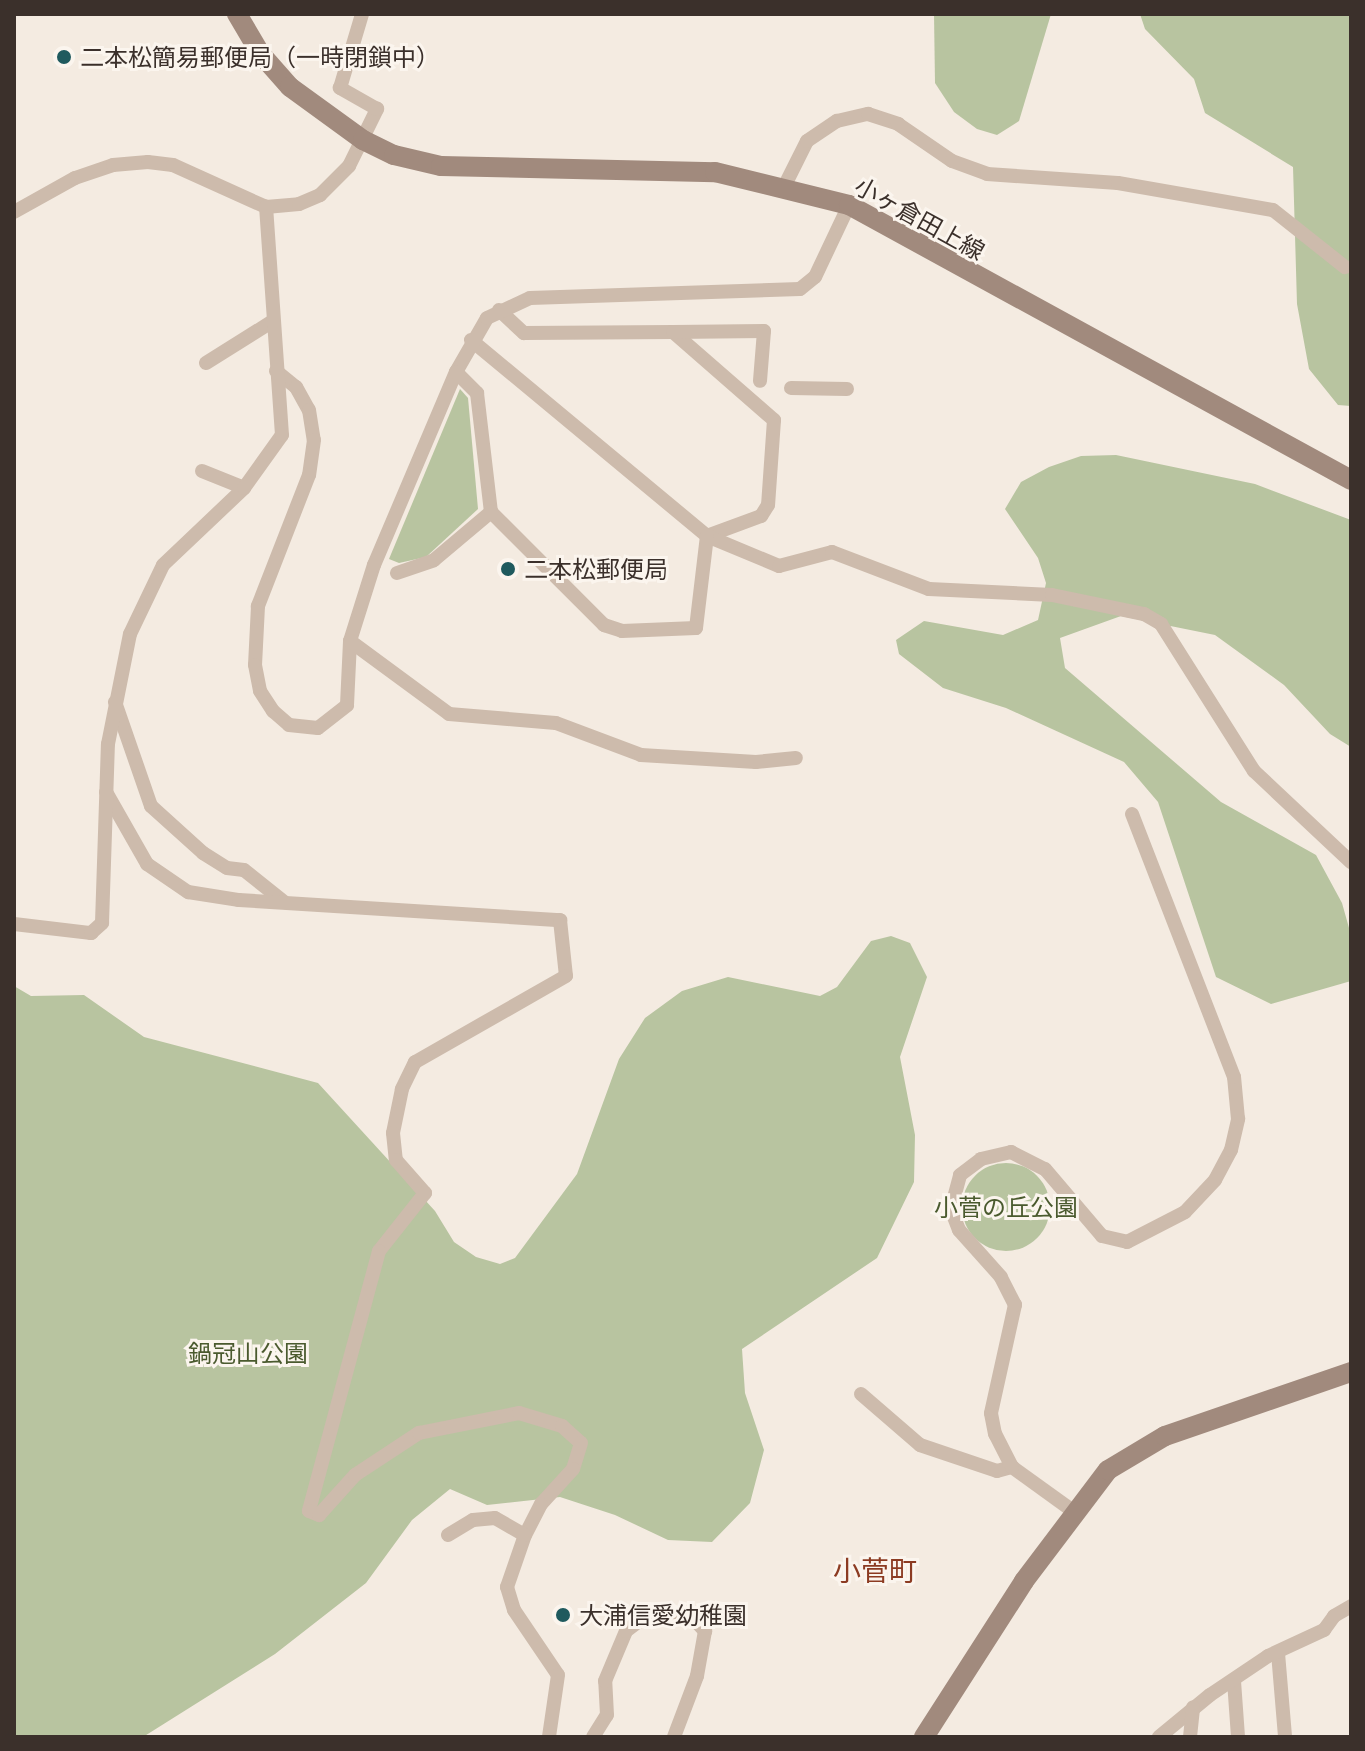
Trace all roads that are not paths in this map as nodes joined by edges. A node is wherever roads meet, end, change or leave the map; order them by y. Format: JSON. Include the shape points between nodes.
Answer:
{"nodes":[{"id":1,"x":237,"y":14,"type":"edge"},
{"id":2,"x":362,"y":14,"type":"edge"},
{"id":3,"x":363,"y":140,"type":"junction"},
{"id":4,"x":785,"y":185,"type":"junction"},
{"id":5,"x":849,"y":205,"type":"junction"},
{"id":6,"x":266,"y":207,"type":"junction"},
{"id":7,"x":14,"y":212,"type":"edge"},
{"id":8,"x":1345,"y":267,"type":"dead end"},
{"id":9,"x":499,"y":310,"type":"junction"},
{"id":10,"x":273,"y":321,"type":"junction"},
{"id":11,"x":673,"y":332,"type":"junction"},
{"id":12,"x":471,"y":340,"type":"junction"},
{"id":13,"x":206,"y":363,"type":"dead end"},
{"id":14,"x":276,"y":371,"type":"junction"},
{"id":15,"x":456,"y":372,"type":"junction"},
{"id":16,"x":760,"y":381,"type":"dead end"},
{"id":17,"x":791,"y":388,"type":"dead end"},
{"id":18,"x":847,"y":389,"type":"dead end"},
{"id":19,"x":202,"y":471,"type":"dead end"},
{"id":20,"x":1351,"y":480,"type":"edge"},
{"id":21,"x":244,"y":488,"type":"junction"},
{"id":22,"x":491,"y":512,"type":"junction"},
{"id":23,"x":707,"y":536,"type":"junction"},
{"id":24,"x":397,"y":573,"type":"dead end"},
{"id":25,"x":350,"y":641,"type":"junction"},
{"id":26,"x":115,"y":702,"type":"junction"},
{"id":27,"x":796,"y":758,"type":"dead end"},
{"id":28,"x":106,"y":792,"type":"junction"},
{"id":29,"x":1132,"y":814,"type":"dead end"},
{"id":30,"x":1351,"y":862,"type":"edge"},
{"id":31,"x":283,"y":901,"type":"junction"},
{"id":32,"x":14,"y":924,"type":"edge"},
{"id":33,"x":1351,"y":1372,"type":"edge"},
{"id":34,"x":861,"y":1394,"type":"dead end"},
{"id":35,"x":1012,"y":1467,"type":"junction"},
{"id":36,"x":1073,"y":1511,"type":"junction"},
{"id":37,"x":448,"y":1535,"type":"dead end"},
{"id":38,"x":525,"y":1535,"type":"junction"},
{"id":39,"x":1351,"y":1606,"type":"edge"},
{"id":40,"x":1278,"y":1653,"type":"junction"},
{"id":41,"x":1234,"y":1681,"type":"junction"},
{"id":42,"x":1193,"y":1707,"type":"junction"},
{"id":43,"x":549,"y":1737,"type":"edge"},
{"id":44,"x":593,"y":1737,"type":"edge"},
{"id":45,"x":674,"y":1737,"type":"edge"},
{"id":46,"x":924,"y":1737,"type":"edge"},
{"id":47,"x":1159,"y":1737,"type":"edge"},
{"id":48,"x":1190,"y":1737,"type":"edge"},
{"id":49,"x":1238,"y":1737,"type":"edge"},
{"id":50,"x":1285,"y":1737,"type":"edge"}],
"edges":[{"from":1,"to":3,"type":"main road","name":"小ヶ倉田上線","via":[[282,79]]},
{"from":2,"to":3,"type":"street","via":[[340,88],[377,109]]},
{"from":3,"to":4,"type":"main road","name":"小ヶ倉田上線","via":[[394,155],[441,166],[715,172]]},
{"from":3,"to":6,"type":"street","via":[[349,166],[320,195]]},
{"from":4,"to":5,"type":"main road","name":"小ヶ倉田上線"},
{"from":4,"to":8,"type":"street","via":[[807,141],[837,121],[868,114],[898,124],[939,155],[987,174],[1118,183],[1273,210]]},
{"from":5,"to":9,"type":"street","via":[[815,277],[800,289],[530,298]]},
{"from":5,"to":20,"type":"main road","name":"小ヶ倉田上線"},
{"from":6,"to":7,"type":"street","via":[[173,165],[148,162],[113,165],[75,178]]},
{"from":6,"to":10,"type":"street"},
{"from":9,"to":11,"type":"street","via":[[524,333]]},
{"from":9,"to":12,"type":"street"},
{"from":10,"to":13,"type":"street"},
{"from":10,"to":14,"type":"street"},
{"from":11,"to":16,"type":"street","via":[[764,331]]},
{"from":11,"to":23,"type":"street","via":[[774,420],[768,505],[761,516]]},
{"from":12,"to":15,"type":"street"},
{"from":12,"to":23,"type":"street"},
{"from":14,"to":21,"type":"street","via":[[282,435]]},
{"from":14,"to":25,"type":"street","via":[[296,387],[309,410],[314,440],[309,475],[258,606],[255,665],[260,691],[273,711],[289,725],[306,729],[339,715],[351,690]]},
{"from":15,"to":22,"type":"street","via":[[477,393]]},
{"from":15,"to":25,"type":"street","via":[[374,565]]},
{"from":17,"to":18,"type":"street"},
{"from":19,"to":21,"type":"street"},
{"from":21,"to":26,"type":"street","via":[[163,565],[130,634]]},
{"from":22,"to":23,"type":"street","via":[[604,625],[622,631],[696,628]]},
{"from":22,"to":24,"type":"street","via":[[434,560]]},
{"from":23,"to":30,"type":"street","via":[[779,566],[832,552],[929,589],[1052,595],[1144,614],[1161,624],[1254,771]]},
{"from":25,"to":27,"type":"street","via":[[449,714],[556,723],[641,755],[756,762]]},
{"from":26,"to":28,"type":"street"},
{"from":26,"to":31,"type":"street","via":[[151,806],[211,858],[244,870]]},
{"from":28,"to":31,"type":"street","via":[[142,857],[176,887],[211,898]]},
{"from":28,"to":32,"type":"street","via":[[101,835],[105,914],[98,930],[56,932]]},
{"from":29,"to":35,"type":"street","via":[[1234,1077],[1238,1119],[1231,1150],[1215,1180],[1185,1212],[1127,1242],[1102,1236],[1030,1157],[996,1152],[960,1175],[951,1209],[959,1230],[1001,1277],[1015,1305],[991,1413]]},
{"from":31,"to":38,"type":"street","via":[[560,920],[566,976],[415,1062],[402,1089],[393,1133],[396,1160],[425,1193],[379,1251],[309,1511],[319,1515],[355,1475],[419,1433],[519,1413],[562,1426],[581,1443],[573,1469],[541,1504]]},
{"from":33,"to":36,"type":"main road","via":[[1207,1419],[1136,1450],[1108,1470]]},
{"from":34,"to":35,"type":"street","via":[[920,1445],[997,1471]]},
{"from":35,"to":36,"type":"street"},
{"from":36,"to":46,"type":"main road"},
{"from":37,"to":38,"type":"street","via":[[473,1520],[495,1518]]},
{"from":38,"to":43,"type":"street","via":[[507,1587],[514,1610],[558,1675]]},
{"from":39,"to":40,"type":"street","via":[[1324,1630]]},
{"from":40,"to":41,"type":"street"},
{"from":40,"to":50,"type":"street"},
{"from":41,"to":42,"type":"street"},
{"from":41,"to":49,"type":"street"},
{"from":42,"to":47,"type":"street"},
{"from":42,"to":48,"type":"street"},
{"from":44,"to":45,"type":"street","via":[[607,1715],[605,1681],[626,1631],[646,1616],[670,1612],[691,1616],[705,1631],[697,1676]]}]}
